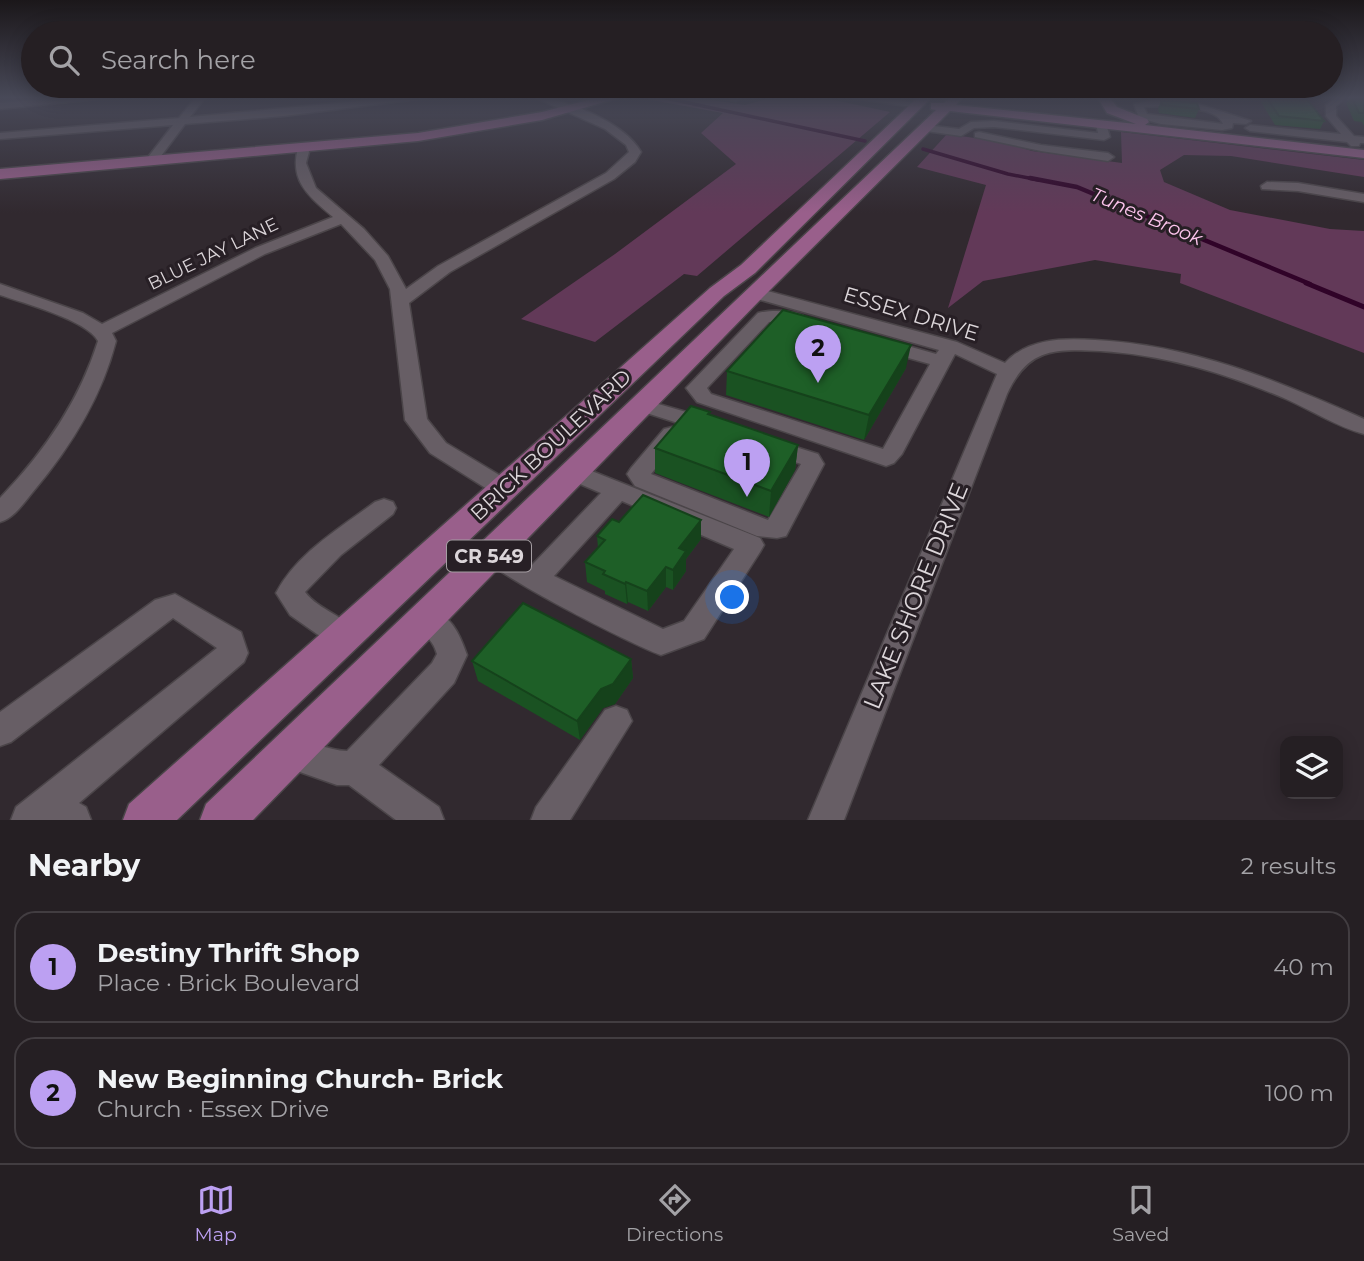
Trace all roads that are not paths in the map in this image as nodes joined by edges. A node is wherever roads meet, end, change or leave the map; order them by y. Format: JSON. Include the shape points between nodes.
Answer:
{"nodes":[{"id":1,"x":171,"y":136,"type":"edge"},
{"id":2,"x":412,"y":136,"type":"edge"},
{"id":3,"x":622,"y":136,"type":"edge"},
{"id":4,"x":889,"y":136,"type":"edge"},
{"id":5,"x":917,"y":136,"type":"edge"},
{"id":6,"x":986,"y":136,"type":"edge"},
{"id":7,"x":1023,"y":136,"type":"edge"},
{"id":8,"x":1281,"y":136,"type":"edge"},
{"id":9,"x":1321,"y":136,"type":"edge"},
{"id":10,"x":1349,"y":136,"type":"edge"},
{"id":11,"x":1351,"y":139,"type":"junction"},
{"id":12,"x":1364,"y":141,"type":"edge"},
{"id":13,"x":1020,"y":143,"type":"junction"},
{"id":14,"x":304,"y":148,"type":"junction"},
{"id":15,"x":1364,"y":154,"type":"edge"},
{"id":16,"x":1108,"y":157,"type":"dead end"},
{"id":17,"x":151,"y":161,"type":"junction"},
{"id":18,"x":0,"y":174,"type":"edge"},
{"id":19,"x":1267,"y":187,"type":"dead end"},
{"id":20,"x":1364,"y":198,"type":"edge"},
{"id":21,"x":344,"y":218,"type":"junction"},
{"id":22,"x":752,"y":281,"type":"junction"},
{"id":23,"x":0,"y":289,"type":"edge"},
{"id":24,"x":399,"y":302,"type":"junction"},
{"id":25,"x":102,"y":331,"type":"junction"},
{"id":26,"x":714,"y":351,"type":"junction"},
{"id":27,"x":945,"y":354,"type":"junction"},
{"id":28,"x":1008,"y":372,"type":"junction"},
{"id":29,"x":641,"y":405,"type":"junction"},
{"id":30,"x":685,"y":418,"type":"junction"},
{"id":31,"x":1364,"y":427,"type":"edge"},
{"id":32,"x":725,"y":431,"type":"edge"},
{"id":33,"x":818,"y":437,"type":"junction"},
{"id":34,"x":751,"y":440,"type":"edge"},
{"id":35,"x":804,"y":457,"type":"junction"},
{"id":36,"x":575,"y":471,"type":"junction"},
{"id":37,"x":503,"y":488,"type":"junction"},
{"id":38,"x":618,"y":490,"type":"junction"},
{"id":39,"x":384,"y":508,"type":"dead end"},
{"id":40,"x":0,"y":513,"type":"edge"},
{"id":41,"x":492,"y":552,"type":"junction"},
{"id":42,"x":535,"y":579,"type":"junction"},
{"id":43,"x":426,"y":618,"type":"junction"},
{"id":44,"x":344,"y":637,"type":"junction"},
{"id":45,"x":616,"y":721,"type":"dead end"},
{"id":46,"x":0,"y":731,"type":"edge"},
{"id":47,"x":289,"y":753,"type":"junction"},
{"id":48,"x":354,"y":768,"type":"junction"},
{"id":49,"x":52,"y":814,"type":"edge"},
{"id":50,"x":145,"y":820,"type":"edge"},
{"id":51,"x":222,"y":820,"type":"edge"},
{"id":52,"x":426,"y":820,"type":"edge"},
{"id":53,"x":549,"y":820,"type":"edge"},
{"id":54,"x":826,"y":820,"type":"edge"}],
"edges":[{"from":1,"to":17,"type":"street"},
{"from":2,"to":14,"type":"main road"},
{"from":3,"to":24,"type":"street","via":[[634,145],[635,152],[610,176],[444,269]]},
{"from":4,"to":22,"type":"main road","name":"BRICK BOULEVARD","number":"CR 549"},
{"from":5,"to":22,"type":"main road","name":"BRICK BOULEVARD","number":"CR 549"},
{"from":6,"to":13,"type":"street"},
{"from":7,"to":13,"type":"street"},
{"from":8,"to":15,"type":"main road"},
{"from":9,"to":11,"type":"street"},
{"from":10,"to":11,"type":"street"},
{"from":11,"to":12,"type":"street"},
{"from":11,"to":15,"type":"street"},
{"from":13,"to":16,"type":"street"},
{"from":14,"to":17,"type":"main road"},
{"from":14,"to":21,"type":"street","via":[[300,163],[305,182]]},
{"from":17,"to":18,"type":"main road"},
{"from":19,"to":20,"type":"street"},
{"from":21,"to":24,"type":"street","via":[[382,259],[398,289]]},
{"from":21,"to":25,"type":"street","name":"BLUE JAY LANE","via":[[260,251]]},
{"from":22,"to":26,"type":"main road","name":"BRICK BOULEVARD","number":"CR 549"},
{"from":22,"to":27,"type":"street","name":"ESSEX DRIVE"},
{"from":22,"to":37,"type":"main road","name":"BRICK BOULEVARD","number":"CR 549","via":[[717,292]]},
{"from":23,"to":25,"type":"street"},
{"from":24,"to":37,"type":"street","via":[[416,420],[439,448]]},
{"from":25,"to":40,"type":"street","via":[[107,341],[96,376],[57,446]]},
{"from":26,"to":27,"type":"street","via":[[771,315]]},
{"from":26,"to":29,"type":"main road","name":"BRICK BOULEVARD","number":"CR 549"},
{"from":26,"to":33,"type":"street","via":[[696,388],[699,394]]},
{"from":27,"to":28,"type":"street","name":"ESSEX DRIVE","via":[[968,352]]},
{"from":27,"to":33,"type":"street","via":[[891,454],[878,457]]},
{"from":28,"to":31,"type":"street","via":[[1031,351],[1052,345],[1164,350],[1251,376]]},
{"from":28,"to":54,"type":"street","name":"LAKE SHORE DRIVE"},
{"from":29,"to":30,"type":"street"},
{"from":29,"to":36,"type":"main road","name":"BRICK BOULEVARD","number":"CR 549"},
{"from":30,"to":32,"type":"street"},
{"from":30,"to":35,"type":"street","via":[[639,474],[643,480],[766,529],[777,529],[813,464]]},
{"from":33,"to":35,"type":"street"},
{"from":34,"to":35,"type":"street"},
{"from":36,"to":38,"type":"street"},
{"from":36,"to":41,"type":"main road","name":"BRICK BOULEVARD","number":"CR 549"},
{"from":37,"to":44,"type":"main road","name":"BRICK BOULEVARD","number":"CR 549"},
{"from":38,"to":42,"type":"street"},
{"from":38,"to":42,"type":"street","via":[[751,545],[694,630],[661,642]]},
{"from":39,"to":44,"type":"street","via":[[292,586],[290,593],[300,607]]},
{"from":41,"to":42,"type":"street"},
{"from":41,"to":43,"type":"main road","name":"BRICK BOULEVARD","number":"CR 549"},
{"from":43,"to":47,"type":"main road","name":"BRICK BOULEVARD","number":"CR 549"},
{"from":43,"to":48,"type":"street","via":[[446,635],[452,655],[443,673]]},
{"from":44,"to":50,"type":"main road","name":"BRICK BOULEVARD","number":"CR 549"},
{"from":45,"to":53,"type":"street"},
{"from":46,"to":49,"type":"street","via":[[175,604],[231,641],[233,653]]},
{"from":47,"to":48,"type":"street","via":[[337,768]]},
{"from":47,"to":51,"type":"main road","name":"BRICK BOULEVARD","number":"CR 549"},
{"from":48,"to":52,"type":"street"}]}
